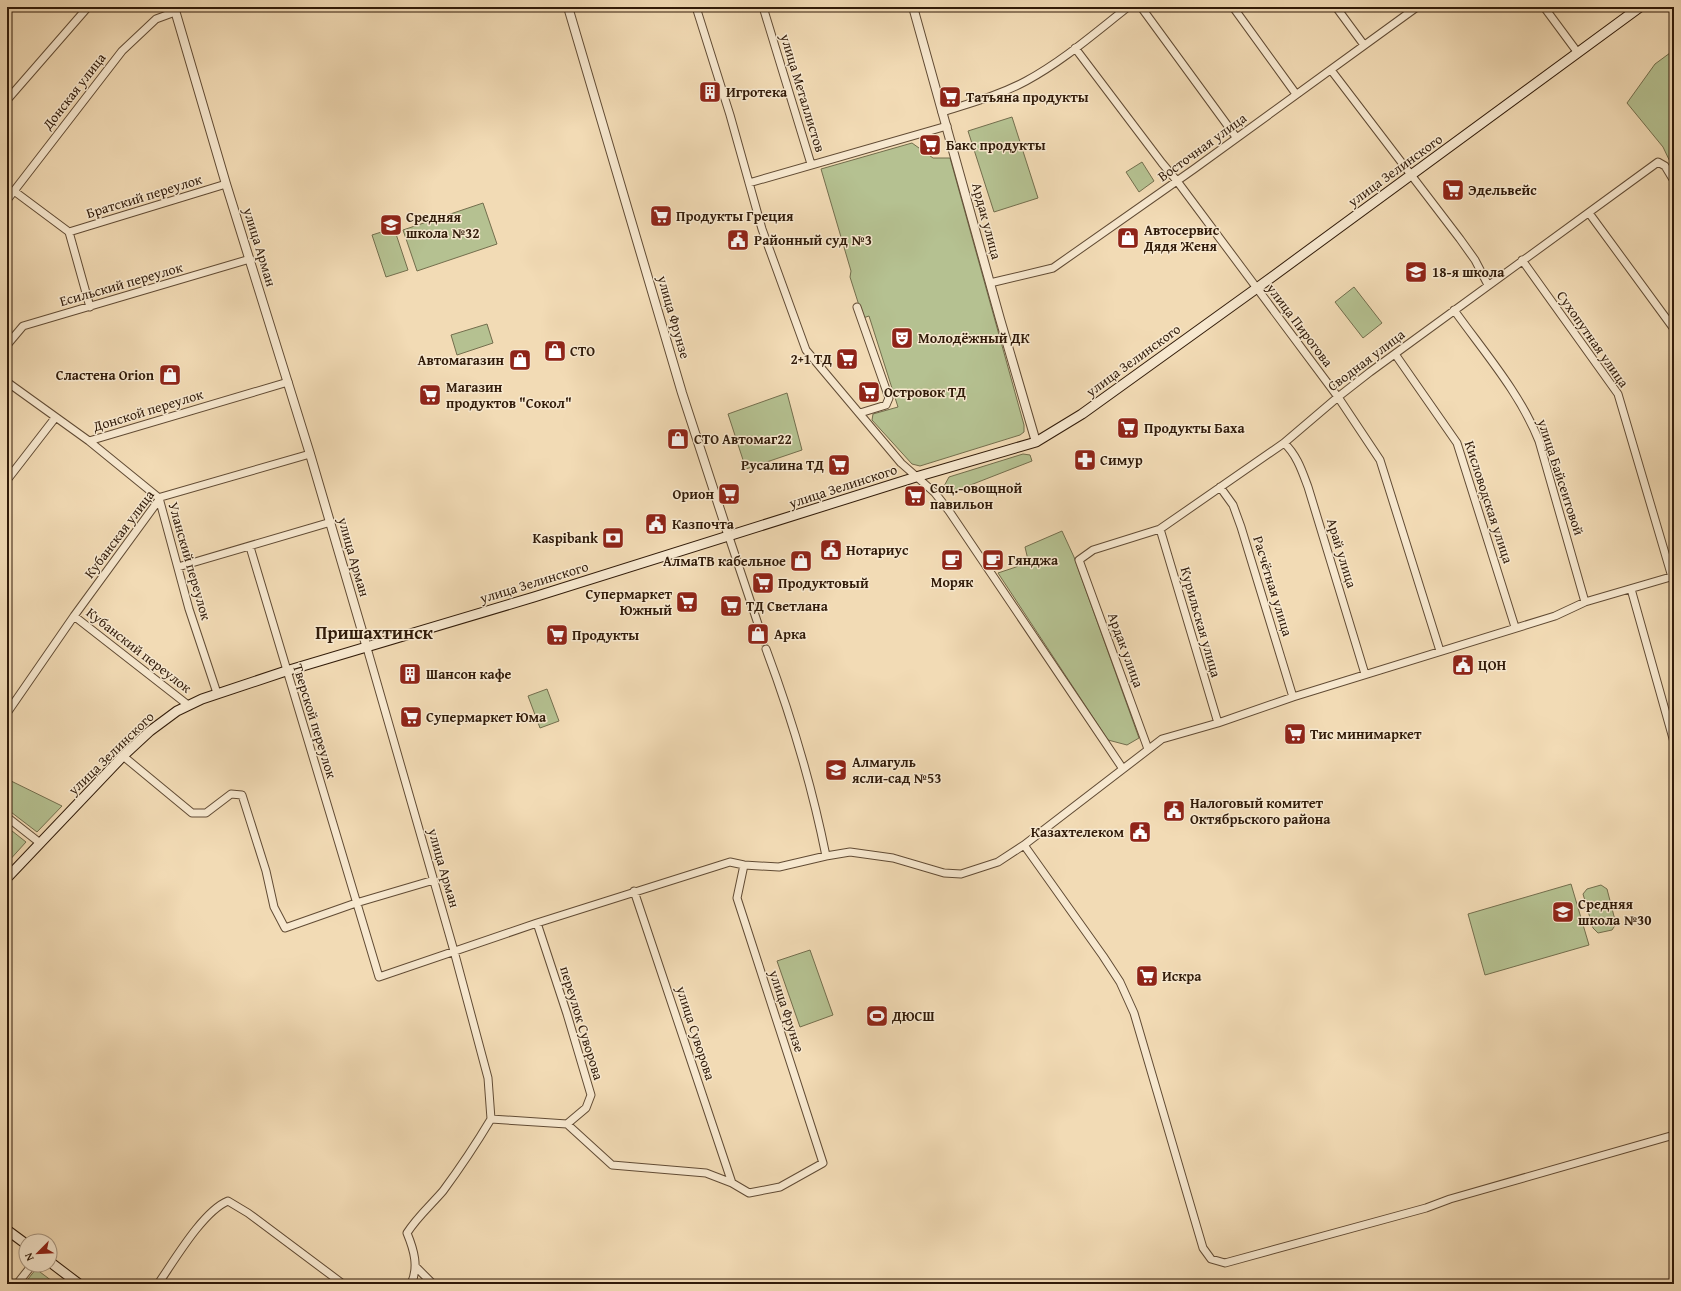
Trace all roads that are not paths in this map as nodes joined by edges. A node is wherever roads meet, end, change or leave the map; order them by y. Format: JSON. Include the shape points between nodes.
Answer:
{"nodes":[{"id":1,"x":88,"y":7,"type":"edge"},
{"id":2,"x":568,"y":7,"type":"edge"},
{"id":3,"x":696,"y":7,"type":"edge"},
{"id":4,"x":763,"y":7,"type":"edge"},
{"id":5,"x":913,"y":7,"type":"edge"},
{"id":6,"x":1128,"y":7,"type":"edge"},
{"id":7,"x":1141,"y":7,"type":"edge"},
{"id":8,"x":1233,"y":7,"type":"edge"},
{"id":9,"x":1336,"y":7,"type":"edge"},
{"id":10,"x":1417,"y":7,"type":"edge"},
{"id":11,"x":1544,"y":7,"type":"edge"},
{"id":12,"x":1640,"y":7,"type":"edge"},
{"id":13,"x":174,"y":10,"type":"edge"},
{"id":14,"x":1364,"y":45,"type":"junction"},
{"id":15,"x":1075,"y":48,"type":"junction"},
{"id":16,"x":1578,"y":53,"type":"junction"},
{"id":17,"x":1331,"y":70,"type":"junction"},
{"id":18,"x":1296,"y":94,"type":"junction"},
{"id":19,"x":7,"y":100,"type":"edge"},
{"id":20,"x":942,"y":112,"type":"junction"},
{"id":21,"x":947,"y":126,"type":"junction"},
{"id":22,"x":1236,"y":137,"type":"junction"},
{"id":23,"x":811,"y":164,"type":"junction"},
{"id":24,"x":1412,"y":175,"type":"junction"},
{"id":25,"x":1178,"y":181,"type":"junction"},
{"id":26,"x":1674,"y":181,"type":"edge"},
{"id":27,"x":750,"y":183,"type":"junction"},
{"id":28,"x":226,"y":184,"type":"junction"},
{"id":29,"x":14,"y":190,"type":"junction"},
{"id":30,"x":7,"y":200,"type":"edge"},
{"id":31,"x":1589,"y":213,"type":"junction"},
{"id":32,"x":69,"y":232,"type":"junction"},
{"id":33,"x":250,"y":259,"type":"junction"},
{"id":34,"x":1522,"y":260,"type":"junction"},
{"id":35,"x":990,"y":283,"type":"junction"},
{"id":36,"x":1488,"y":285,"type":"junction"},
{"id":37,"x":1257,"y":288,"type":"junction"},
{"id":38,"x":857,"y":306,"type":"dead end"},
{"id":39,"x":90,"y":307,"type":"junction"},
{"id":40,"x":1454,"y":310,"type":"junction"},
{"id":41,"x":1674,"y":329,"type":"edge"},
{"id":42,"x":7,"y":344,"type":"edge"},
{"id":43,"x":1395,"y":354,"type":"junction"},
{"id":44,"x":7,"y":382,"type":"edge"},
{"id":45,"x":288,"y":382,"type":"junction"},
{"id":46,"x":1338,"y":396,"type":"junction"},
{"id":47,"x":860,"y":413,"type":"junction"},
{"id":48,"x":55,"y":418,"type":"junction"},
{"id":49,"x":89,"y":441,"type":"junction"},
{"id":50,"x":1036,"y":442,"type":"junction"},
{"id":51,"x":1284,"y":444,"type":"junction"},
{"id":52,"x":310,"y":454,"type":"junction"},
{"id":53,"x":916,"y":477,"type":"junction"},
{"id":54,"x":7,"y":480,"type":"edge"},
{"id":55,"x":1220,"y":487,"type":"junction"},
{"id":56,"x":159,"y":498,"type":"junction"},
{"id":57,"x":330,"y":522,"type":"junction"},
{"id":58,"x":1160,"y":529,"type":"junction"},
{"id":59,"x":729,"y":537,"type":"junction"},
{"id":60,"x":250,"y":547,"type":"junction"},
{"id":61,"x":1079,"y":560,"type":"joint"},
{"id":62,"x":178,"y":567,"type":"junction"},
{"id":63,"x":1673,"y":576,"type":"edge"},
{"id":64,"x":1631,"y":589,"type":"junction"},
{"id":65,"x":1585,"y":602,"type":"junction"},
{"id":66,"x":74,"y":616,"type":"junction"},
{"id":67,"x":1515,"y":627,"type":"junction"},
{"id":68,"x":761,"y":633,"type":"tunnel mouth"},
{"id":69,"x":367,"y":648,"type":"junction"},
{"id":70,"x":766,"y":649,"type":"tunnel mouth"},
{"id":71,"x":1440,"y":651,"type":"junction"},
{"id":72,"x":286,"y":671,"type":"junction"},
{"id":73,"x":1364,"y":674,"type":"junction"},
{"id":74,"x":217,"y":693,"type":"junction"},
{"id":75,"x":1293,"y":696,"type":"junction"},
{"id":76,"x":188,"y":705,"type":"junction"},
{"id":77,"x":7,"y":713,"type":"edge"},
{"id":78,"x":1218,"y":723,"type":"junction"},
{"id":79,"x":1674,"y":742,"type":"edge"},
{"id":80,"x":1148,"y":750,"type":"junction"},
{"id":81,"x":123,"y":756,"type":"junction"},
{"id":82,"x":1123,"y":769,"type":"junction"},
{"id":83,"x":7,"y":817,"type":"edge"},
{"id":84,"x":40,"y":843,"type":"junction"},
{"id":85,"x":1024,"y":845,"type":"junction"},
{"id":86,"x":826,"y":856,"type":"junction"},
{"id":87,"x":744,"y":865,"type":"junction"},
{"id":88,"x":7,"y":878,"type":"edge"},
{"id":89,"x":434,"y":880,"type":"junction"},
{"id":90,"x":634,"y":891,"type":"junction"},
{"id":91,"x":356,"y":903,"type":"junction"},
{"id":92,"x":537,"y":923,"type":"junction"},
{"id":93,"x":454,"y":951,"type":"junction"},
{"id":94,"x":491,"y":1118,"type":"junction"},
{"id":95,"x":567,"y":1124,"type":"junction"},
{"id":96,"x":1674,"y":1135,"type":"edge"},
{"id":97,"x":732,"y":1183,"type":"junction"},
{"id":98,"x":7,"y":1230,"type":"edge"},
{"id":99,"x":18,"y":1238,"type":"edge"},
{"id":100,"x":416,"y":1267,"type":"junction"},
{"id":101,"x":58,"y":1268,"type":"edge"},
{"id":102,"x":26,"y":1273,"type":"edge"},
{"id":103,"x":17,"y":1284,"type":"edge"},
{"id":104,"x":79,"y":1284,"type":"edge"},
{"id":105,"x":158,"y":1284,"type":"edge"},
{"id":106,"x":343,"y":1284,"type":"edge"},
{"id":107,"x":411,"y":1284,"type":"edge"},
{"id":108,"x":433,"y":1284,"type":"edge"}],
"edges":[{"from":1,"to":19,"type":"street"},
{"from":2,"to":59,"type":"street","name":"улица Фрунзе","via":[[682,394]]},
{"from":3,"to":27,"type":"street"},
{"from":4,"to":23,"type":"street","name":"улица Металлистов"},
{"from":5,"to":20,"type":"street","name":"Ардак улица"},
{"from":6,"to":15,"type":"street"},
{"from":7,"to":22,"type":"street"},
{"from":8,"to":18,"type":"street"},
{"from":9,"to":14,"type":"street"},
{"from":10,"to":14,"type":"street","name":"Восточная улица"},
{"from":11,"to":16,"type":"street"},
{"from":12,"to":16,"type":"main road","name":"улица Зелинского"},
{"from":13,"to":28,"type":"street","name":"улица Арман"},
{"from":13,"to":29,"type":"street","name":"Донская улица","via":[[156,19],[122,51]]},
{"from":14,"to":17,"type":"street","name":"Восточная улица"},
{"from":15,"to":20,"type":"street","via":[[1027,80],[987,98]]},
{"from":15,"to":25,"type":"street","name":"улица Пирогова"},
{"from":16,"to":24,"type":"main road","name":"улица Зелинского"},
{"from":17,"to":18,"type":"street","name":"Восточная улица"},
{"from":17,"to":24,"type":"street"},
{"from":18,"to":22,"type":"street","name":"Восточная улица"},
{"from":20,"to":21,"type":"street","name":"Ардак улица"},
{"from":21,"to":23,"type":"street"},
{"from":21,"to":35,"type":"street","name":"Ардак улица"},
{"from":22,"to":25,"type":"street","name":"Восточная улица"},
{"from":23,"to":27,"type":"street"},
{"from":24,"to":36,"type":"street","via":[[1475,260]]},
{"from":24,"to":37,"type":"main road","name":"улица Зелинского"},
{"from":25,"to":35,"type":"street","name":"Восточная улица","via":[[1053,268]]},
{"from":25,"to":37,"type":"street","name":"улица Пирогова"},
{"from":26,"to":31,"type":"street","name":"Сводная улица","via":[[1665,166],[1658,162]]},
{"from":27,"to":47,"type":"street","via":[[762,229],[806,350]]},
{"from":28,"to":32,"type":"street","name":"Братский переулок"},
{"from":28,"to":33,"type":"street","name":"улица Арман"},
{"from":29,"to":30,"type":"street","name":"Донская улица"},
{"from":29,"to":32,"type":"street"},
{"from":31,"to":34,"type":"street","name":"Сводная улица"},
{"from":31,"to":41,"type":"street"},
{"from":32,"to":39,"type":"street"},
{"from":33,"to":39,"type":"street","name":"Есильский переулок"},
{"from":33,"to":45,"type":"street","name":"улица Арман"},
{"from":34,"to":36,"type":"street","name":"Сводная улица"},
{"from":34,"to":63,"type":"street","name":"Сухопутная улица","via":[[1618,394]]},
{"from":35,"to":50,"type":"street","name":"Ардак улица"},
{"from":36,"to":40,"type":"street","name":"Сводная улица"},
{"from":37,"to":46,"type":"street","name":"улица Пирогова"},
{"from":37,"to":50,"type":"main road","name":"улица Зелинского","via":[[1082,414]]},
{"from":38,"to":47,"type":"street","via":[[889,398],[886,405]]},
{"from":39,"to":42,"type":"street","name":"Есильский переулок","via":[[23,326]]},
{"from":40,"to":43,"type":"street","name":"Сводная улица"},
{"from":40,"to":65,"type":"street","name":"улица Байсеитовой","via":[[1531,421]]},
{"from":43,"to":46,"type":"street","name":"Сводная улица"},
{"from":43,"to":67,"type":"street","name":"Кисловодская улица","via":[[1457,443]]},
{"from":44,"to":48,"type":"street","name":"Донской переулок"},
{"from":45,"to":49,"type":"street","name":"Донской переулок"},
{"from":45,"to":52,"type":"street","name":"улица Арман"},
{"from":46,"to":51,"type":"street","name":"Сводная улица"},
{"from":46,"to":71,"type":"street","name":"улица Пирогова","via":[[1380,460]]},
{"from":47,"to":53,"type":"street","via":[[901,463]]},
{"from":48,"to":49,"type":"street","name":"Донской переулок"},
{"from":48,"to":54,"type":"street"},
{"from":49,"to":56,"type":"street","name":"Уланский переулок"},
{"from":50,"to":53,"type":"main road","name":"улица Зелинского"},
{"from":51,"to":55,"type":"street","name":"Сводная улица"},
{"from":51,"to":73,"type":"street","name":"Арай улица","via":[[1298,462],[1308,487]]},
{"from":52,"to":56,"type":"street","name":"Кубанская улица"},
{"from":52,"to":57,"type":"street","name":"улица Арман"},
{"from":53,"to":59,"type":"main road","name":"улица Зелинского"},
{"from":53,"to":82,"type":"street","via":[[935,493],[949,511]]},
{"from":55,"to":58,"type":"street","name":"Сводная улица"},
{"from":55,"to":75,"type":"street","name":"Расчётная улица","via":[[1233,505],[1241,527]]},
{"from":56,"to":62,"type":"street","name":"Уланский переулок"},
{"from":56,"to":66,"type":"street","name":"Кубанская улица"},
{"from":57,"to":60,"type":"street"},
{"from":57,"to":69,"type":"street","name":"улица Арман"},
{"from":58,"to":61,"type":"street","name":"Сводная улица","via":[[1093,550]]},
{"from":58,"to":78,"type":"street","name":"Курильская улица"},
{"from":59,"to":68,"type":"street","name":"улица Фрунзе"},
{"from":59,"to":69,"type":"main road","name":"улица Зелинского"},
{"from":60,"to":62,"type":"street"},
{"from":60,"to":72,"type":"street","name":"Тверской переулок"},
{"from":61,"to":80,"type":"street","name":"Ардак улица"},
{"from":62,"to":74,"type":"street","name":"Уланский переулок"},
{"from":63,"to":64,"type":"street"},
{"from":64,"to":65,"type":"street"},
{"from":64,"to":79,"type":"street"},
{"from":65,"to":67,"type":"street","via":[[1556,616]]},
{"from":66,"to":76,"type":"street","name":"Кубанский переулок"},
{"from":66,"to":77,"type":"street","name":"Кубанская улица"},
{"from":67,"to":71,"type":"street"},
{"from":69,"to":72,"type":"main road","name":"улица Зелинского"},
{"from":69,"to":89,"type":"street","name":"улица Арман"},
{"from":70,"to":86,"type":"street","via":[[782,694],[818,818]]},
{"from":71,"to":73,"type":"street"},
{"from":72,"to":74,"type":"main road","name":"улица Зелинского"},
{"from":72,"to":91,"type":"street","name":"Тверской переулок"},
{"from":73,"to":75,"type":"street"},
{"from":74,"to":76,"type":"main road","name":"улица Зелинского"},
{"from":75,"to":78,"type":"street"},
{"from":76,"to":81,"type":"main road","name":"улица Зелинского","via":[[167,718]]},
{"from":78,"to":80,"type":"street","via":[[1162,739]]},
{"from":80,"to":82,"type":"street"},
{"from":81,"to":84,"type":"main road","name":"улица Зелинского"},
{"from":81,"to":91,"type":"street","via":[[192,813],[206,813],[230,794],[242,795],[266,871],[274,907],[285,928]]},
{"from":82,"to":85,"type":"street"},
{"from":83,"to":84,"type":"street"},
{"from":84,"to":88,"type":"main road","name":"улица Зелинского"},
{"from":85,"to":86,"type":"street","via":[[998,862],[961,874],[944,873],[893,858],[850,852]]},
{"from":85,"to":96,"type":"street","via":[[1120,982],[1134,1013],[1203,1248],[1211,1259],[1225,1262],[1426,1208]]},
{"from":86,"to":87,"type":"street","via":[[779,867]]},
{"from":87,"to":90,"type":"street","via":[[730,862]]},
{"from":87,"to":97,"type":"street","name":"улица Фрунзе","via":[[737,898],[822,1163],[780,1187],[749,1193]]},
{"from":89,"to":91,"type":"street"},
{"from":89,"to":93,"type":"street","name":"улица Арман"},
{"from":90,"to":92,"type":"street"},
{"from":90,"to":97,"type":"street","name":"улица Суворова"},
{"from":91,"to":93,"type":"street","name":"Тверской переулок","via":[[379,977]]},
{"from":92,"to":93,"type":"street"},
{"from":92,"to":95,"type":"street","name":"переулок Суворова","via":[[591,1096],[586,1108]]},
{"from":93,"to":94,"type":"street","name":"улица Арман","via":[[488,1078]]},
{"from":94,"to":95,"type":"street"},
{"from":94,"to":100,"type":"street","via":[[442,1191],[415,1219],[407,1233]]},
{"from":95,"to":97,"type":"street","via":[[612,1165],[706,1173]]},
{"from":98,"to":99,"type":"main road"},
{"from":100,"to":107,"type":"street"},
{"from":100,"to":108,"type":"street"},
{"from":101,"to":104,"type":"main road"},
{"from":102,"to":103,"type":"street"},
{"from":105,"to":106,"type":"street","via":[[207,1216],[220,1204],[228,1201],[236,1204]]}]}
